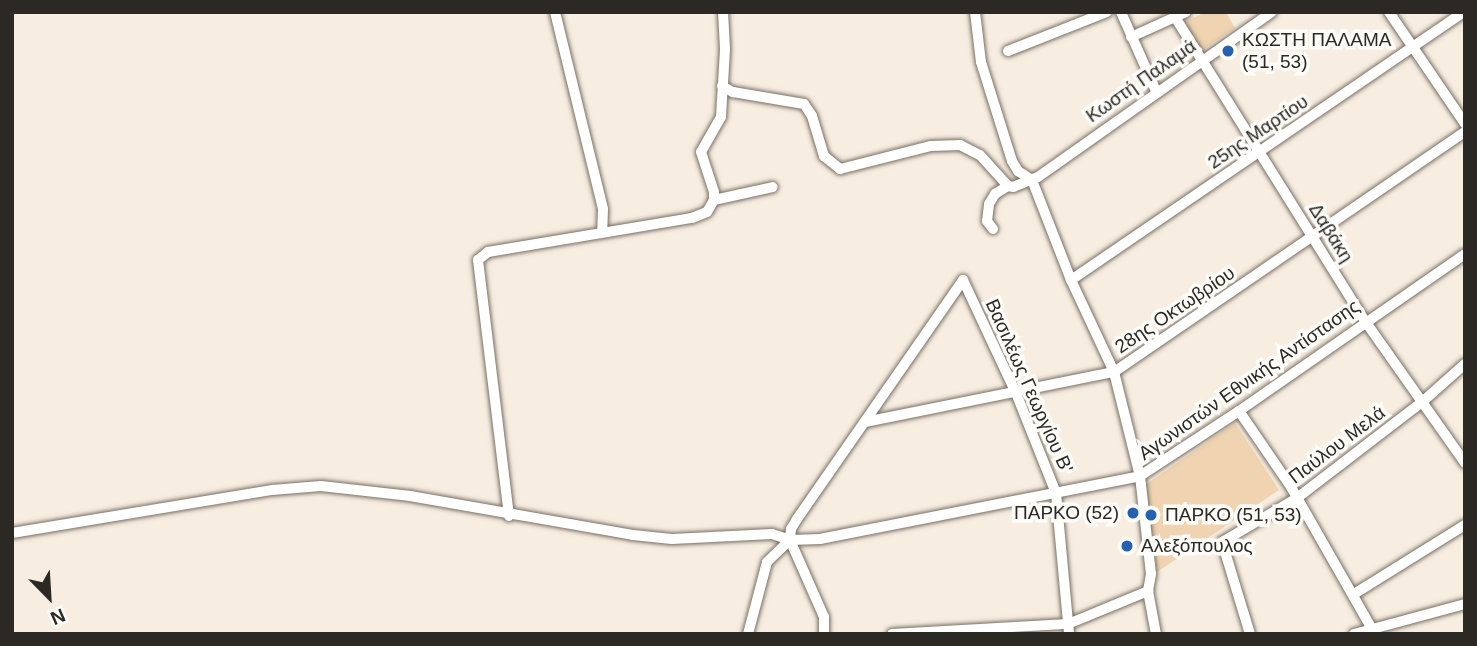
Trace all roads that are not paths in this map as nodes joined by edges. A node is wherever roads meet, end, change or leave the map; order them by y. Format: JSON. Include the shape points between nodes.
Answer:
{"nodes":[{"id":1,"x":555,"y":12,"type":"edge"},
{"id":2,"x":723,"y":12,"type":"edge"},
{"id":3,"x":975,"y":12,"type":"edge"},
{"id":4,"x":1107,"y":12,"type":"edge"},
{"id":5,"x":1121,"y":12,"type":"edge"},
{"id":6,"x":1186,"y":12,"type":"edge"},
{"id":7,"x":1272,"y":12,"type":"edge"},
{"id":8,"x":1390,"y":12,"type":"edge"},
{"id":9,"x":1464,"y":12,"type":"edge"},
{"id":10,"x":1175,"y":17,"type":"junction"},
{"id":11,"x":1131,"y":37,"type":"junction"},
{"id":12,"x":1415,"y":47,"type":"junction"},
{"id":13,"x":1008,"y":51,"type":"dead end"},
{"id":14,"x":1202,"y":59,"type":"junction"},
{"id":15,"x":722,"y":86,"type":"junction"},
{"id":16,"x":1156,"y":91,"type":"junction"},
{"id":17,"x":1465,"y":124,"type":"edge"},
{"id":18,"x":1465,"y":132,"type":"edge"},
{"id":19,"x":1259,"y":153,"type":"junction"},
{"id":20,"x":1032,"y":180,"type":"junction"},
{"id":21,"x":1008,"y":186,"type":"junction"},
{"id":22,"x":773,"y":187,"type":"dead end"},
{"id":23,"x":714,"y":200,"type":"junction"},
{"id":24,"x":993,"y":229,"type":"dead end"},
{"id":25,"x":602,"y":232,"type":"junction"},
{"id":26,"x":1314,"y":238,"type":"junction"},
{"id":27,"x":1465,"y":254,"type":"edge"},
{"id":28,"x":1071,"y":280,"type":"junction"},
{"id":29,"x":1365,"y":321,"type":"junction"},
{"id":30,"x":1465,"y":364,"type":"edge"},
{"id":31,"x":1114,"y":372,"type":"junction"},
{"id":32,"x":1016,"y":393,"type":"junction"},
{"id":33,"x":1421,"y":403,"type":"junction"},
{"id":34,"x":1239,"y":411,"type":"junction"},
{"id":35,"x":865,"y":422,"type":"junction"},
{"id":36,"x":1465,"y":463,"type":"edge"},
{"id":37,"x":1140,"y":476,"type":"junction"},
{"id":38,"x":1056,"y":493,"type":"junction"},
{"id":39,"x":1297,"y":498,"type":"junction"},
{"id":40,"x":509,"y":516,"type":"junction"},
{"id":41,"x":1465,"y":525,"type":"edge"},
{"id":42,"x":12,"y":533,"type":"edge"},
{"id":43,"x":790,"y":540,"type":"junction"},
{"id":44,"x":1148,"y":591,"type":"junction"},
{"id":45,"x":1354,"y":594,"type":"junction"},
{"id":46,"x":1465,"y":604,"type":"edge"},
{"id":47,"x":1068,"y":629,"type":"edge"},
{"id":48,"x":1374,"y":631,"type":"edge"},
{"id":49,"x":748,"y":634,"type":"edge"},
{"id":50,"x":824,"y":634,"type":"edge"},
{"id":51,"x":892,"y":634,"type":"edge"},
{"id":52,"x":1156,"y":634,"type":"edge"},
{"id":53,"x":1250,"y":634,"type":"edge"},
{"id":54,"x":1354,"y":634,"type":"edge"}],
"edges":[{"from":1,"to":25,"type":"street","via":[[603,209]]},
{"from":2,"to":15,"type":"street"},
{"from":3,"to":20,"type":"street","via":[[981,62],[1012,161]]},
{"from":4,"to":13,"type":"street"},
{"from":5,"to":11,"type":"street"},
{"from":6,"to":10,"type":"street"},
{"from":7,"to":14,"type":"street","name":"Κωστή Παλαμά"},
{"from":8,"to":12,"type":"street"},
{"from":9,"to":12,"type":"street","name":"25ης Μαρτίου"},
{"from":10,"to":11,"type":"street"},
{"from":10,"to":14,"type":"street","name":"Δαβάκη"},
{"from":11,"to":16,"type":"street"},
{"from":12,"to":17,"type":"street"},
{"from":12,"to":19,"type":"street","name":"25ης Μαρτίου"},
{"from":14,"to":16,"type":"street","name":"Κωστή Παλαμά"},
{"from":14,"to":19,"type":"street","name":"Δαβάκη"},
{"from":15,"to":21,"type":"street","via":[[733,92],[804,104],[824,156],[840,169],[931,146],[960,145],[980,155]]},
{"from":15,"to":23,"type":"street","via":[[721,117],[701,152],[713,180]]},
{"from":16,"to":20,"type":"street","name":"Κωστή Παλαμά"},
{"from":18,"to":26,"type":"street","name":"28ης Οκτωβρίου"},
{"from":19,"to":26,"type":"street","name":"Δαβάκη"},
{"from":19,"to":28,"type":"street","name":"25ης Μαρτίου"},
{"from":20,"to":21,"type":"street"},
{"from":20,"to":28,"type":"street"},
{"from":21,"to":24,"type":"street","via":[[989,204],[987,221]]},
{"from":22,"to":23,"type":"street"},
{"from":23,"to":25,"type":"street","via":[[701,216]]},
{"from":25,"to":40,"type":"street","via":[[488,252],[478,260]]},
{"from":26,"to":29,"type":"street","name":"Δαβάκη"},
{"from":26,"to":31,"type":"street","name":"28ης Οκτωβρίου"},
{"from":27,"to":29,"type":"street","name":"Αγωνιστών Εθνικής Αντίστασης"},
{"from":28,"to":31,"type":"street"},
{"from":29,"to":33,"type":"street","name":"Δαβάκη"},
{"from":29,"to":34,"type":"street","name":"Αγωνιστών Εθνικής Αντίστασης"},
{"from":30,"to":33,"type":"street","name":"Παύλου Μελά"},
{"from":31,"to":32,"type":"street","name":"28ης Οκτωβρίου"},
{"from":31,"to":37,"type":"street"},
{"from":32,"to":35,"type":"street","name":"28ης Οκτωβρίου"},
{"from":32,"to":35,"type":"street","name":"Βασιλέως Γεωργίου Β'","via":[[962,280]]},
{"from":32,"to":38,"type":"street","name":"Βασιλέως Γεωργίου Β'"},
{"from":33,"to":36,"type":"street","name":"Δαβάκη"},
{"from":33,"to":39,"type":"street","name":"Παύλου Μελά"},
{"from":34,"to":37,"type":"street","name":"Αγωνιστών Εθνικής Αντίστασης"},
{"from":34,"to":39,"type":"street"},
{"from":35,"to":43,"type":"street","via":[[797,519]]},
{"from":37,"to":38,"type":"street","name":"Αγωνιστών Εθνικής Αντίστασης"},
{"from":37,"to":44,"type":"street","via":[[1151,574]]},
{"from":38,"to":43,"type":"street","name":"Αγωνιστών Εθνικής Αντίστασης","via":[[820,539]]},
{"from":38,"to":47,"type":"street","name":"Βασιλέως Γεωργίου Β'"},
{"from":39,"to":45,"type":"street"},
{"from":39,"to":53,"type":"street","name":"Παύλου Μελά","via":[[1222,542]]},
{"from":40,"to":42,"type":"street","name":"Αγωνιστών Εθνικής Αντίστασης","via":[[410,496],[321,486]]},
{"from":40,"to":43,"type":"street","name":"Αγωνιστών Εθνικής Αντίστασης","via":[[672,539],[772,534]]},
{"from":41,"to":45,"type":"street"},
{"from":43,"to":49,"type":"street","via":[[767,562]]},
{"from":43,"to":50,"type":"street","via":[[824,617]]},
{"from":44,"to":47,"type":"street"},
{"from":44,"to":52,"type":"street"},
{"from":45,"to":48,"type":"street"},
{"from":46,"to":48,"type":"street"},
{"from":47,"to":51,"type":"street"},
{"from":48,"to":54,"type":"street"}]}
